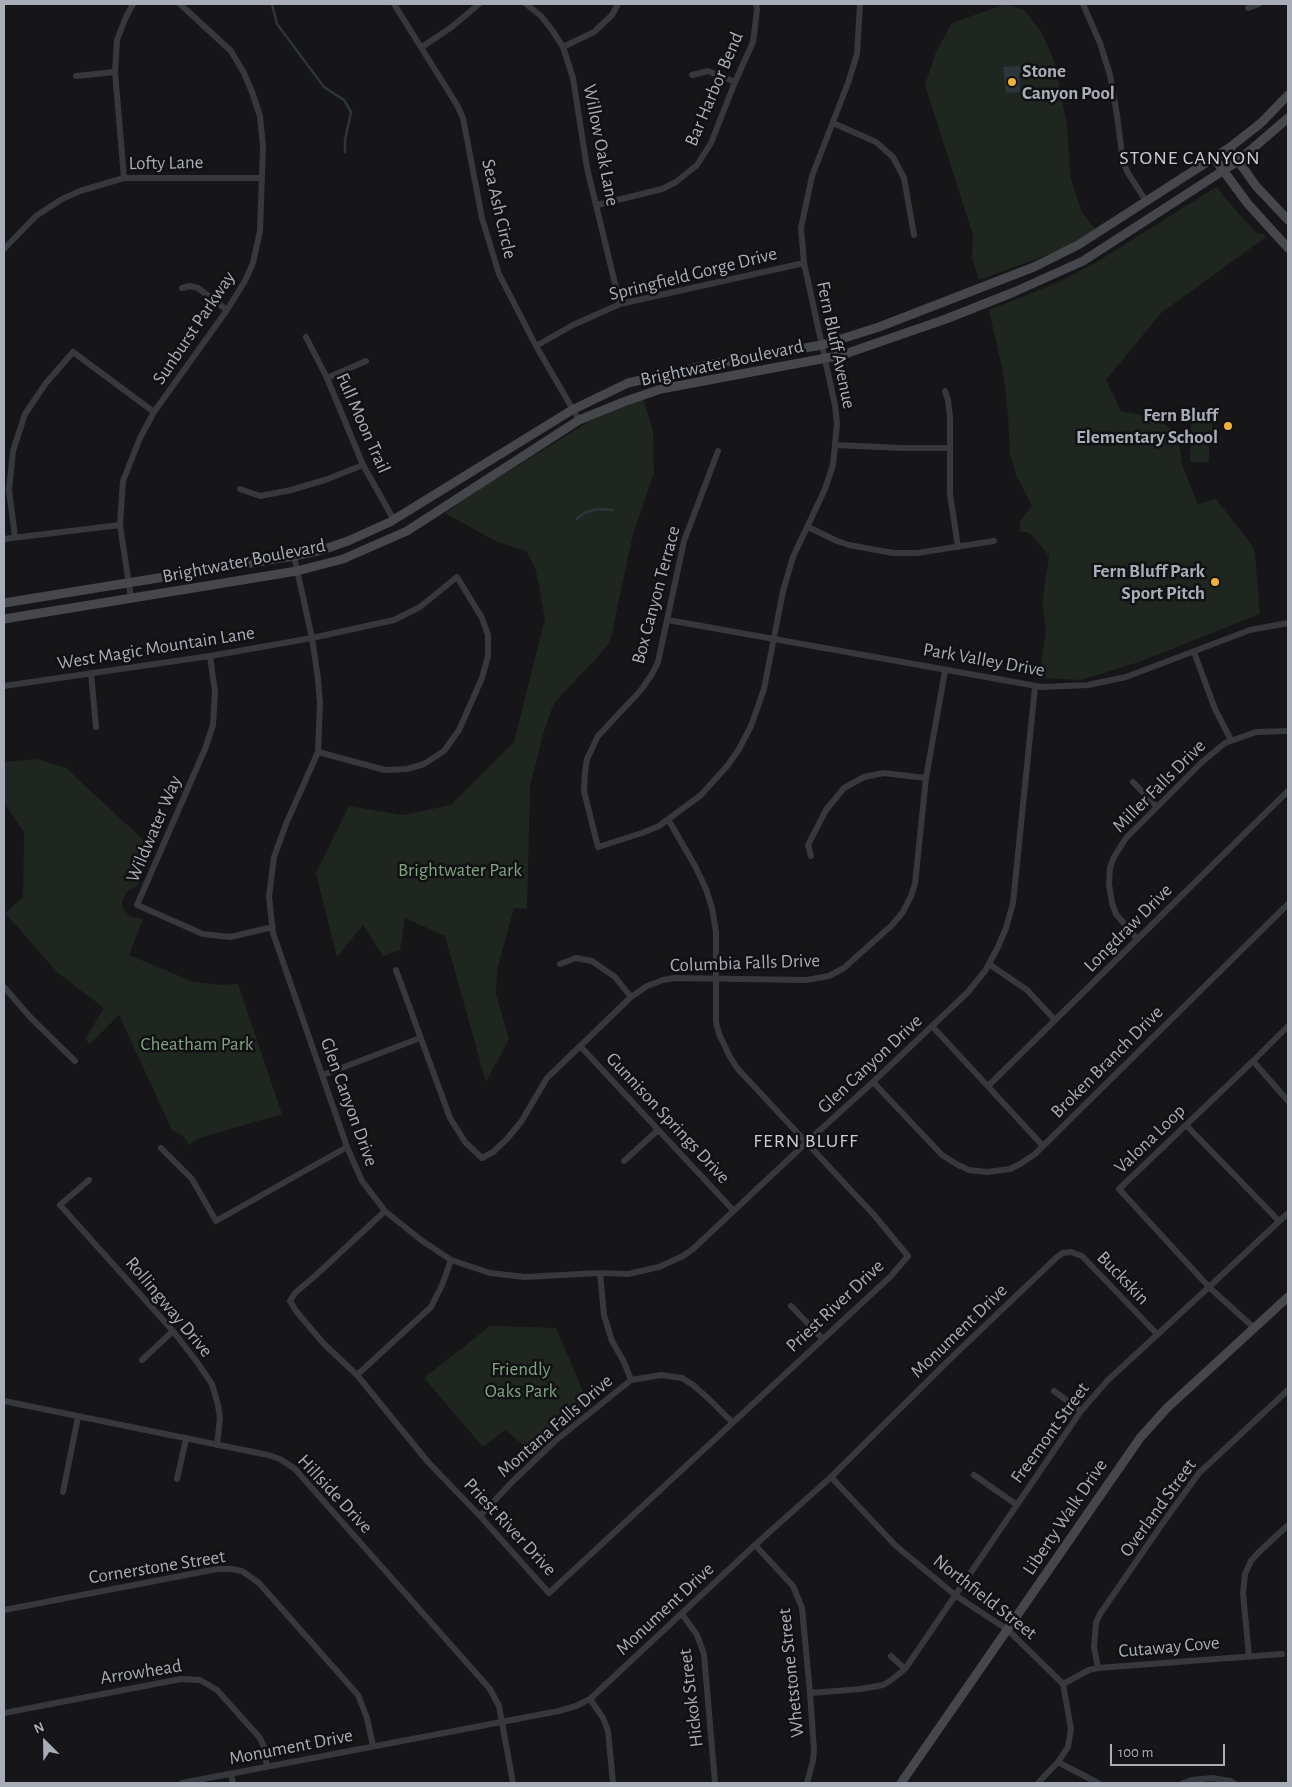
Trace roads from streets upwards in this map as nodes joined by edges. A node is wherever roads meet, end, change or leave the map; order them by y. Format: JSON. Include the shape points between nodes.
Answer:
{"nodes":[{"id":1,"x":133,"y":4,"type":"edge"},
{"id":2,"x":180,"y":4,"type":"edge"},
{"id":3,"x":394,"y":4,"type":"edge"},
{"id":4,"x":480,"y":4,"type":"edge"},
{"id":5,"x":526,"y":4,"type":"edge"},
{"id":6,"x":618,"y":4,"type":"edge"},
{"id":7,"x":756,"y":4,"type":"edge"},
{"id":8,"x":860,"y":4,"type":"edge"},
{"id":9,"x":1084,"y":4,"type":"edge"},
{"id":10,"x":1259,"y":4,"type":"edge"},
{"id":11,"x":1248,"y":8,"type":"dead end"},
{"id":12,"x":422,"y":47,"type":"junction"},
{"id":13,"x":563,"y":47,"type":"junction"},
{"id":14,"x":115,"y":72,"type":"junction"},
{"id":15,"x":76,"y":76,"type":"dead end"},
{"id":16,"x":692,"y":76,"type":"dead end"},
{"id":17,"x":734,"y":82,"type":"junction"},
{"id":18,"x":1288,"y":95,"type":"edge"},
{"id":19,"x":1288,"y":118,"type":"edge"},
{"id":20,"x":833,"y":123,"type":"junction"},
{"id":21,"x":1229,"y":148,"type":"junction"},
{"id":22,"x":1214,"y":158,"type":"junction"},
{"id":23,"x":1238,"y":161,"type":"junction"},
{"id":24,"x":1222,"y":170,"type":"junction"},
{"id":25,"x":124,"y":178,"type":"junction"},
{"id":26,"x":261,"y":178,"type":"junction"},
{"id":27,"x":1146,"y":201,"type":"junction"},
{"id":28,"x":597,"y":205,"type":"junction"},
{"id":29,"x":1288,"y":220,"type":"edge"},
{"id":30,"x":914,"y":235,"type":"dead end"},
{"id":31,"x":1288,"y":248,"type":"edge"},
{"id":32,"x":4,"y":250,"type":"edge"},
{"id":33,"x":804,"y":263,"type":"junction"},
{"id":34,"x":182,"y":288,"type":"dead end"},
{"id":35,"x":620,"y":304,"type":"junction"},
{"id":36,"x":227,"y":310,"type":"junction"},
{"id":37,"x":306,"y":337,"type":"dead end"},
{"id":38,"x":822,"y":344,"type":"junction"},
{"id":39,"x":536,"y":346,"type":"junction"},
{"id":40,"x":826,"y":358,"type":"junction"},
{"id":41,"x":366,"y":361,"type":"dead end"},
{"id":42,"x":327,"y":378,"type":"junction"},
{"id":43,"x":944,"y":391,"type":"dead end"},
{"id":44,"x":572,"y":410,"type":"junction"},
{"id":45,"x":154,"y":412,"type":"junction"},
{"id":46,"x":579,"y":420,"type":"junction"},
{"id":47,"x":835,"y":445,"type":"junction"},
{"id":48,"x":949,"y":448,"type":"junction"},
{"id":49,"x":718,"y":451,"type":"dead end"},
{"id":50,"x":363,"y":465,"type":"junction"},
{"id":51,"x":240,"y":489,"type":"dead end"},
{"id":52,"x":394,"y":520,"type":"junction"},
{"id":53,"x":120,"y":525,"type":"junction"},
{"id":54,"x":808,"y":528,"type":"junction"},
{"id":55,"x":15,"y":537,"type":"junction"},
{"id":56,"x":4,"y":539,"type":"edge"},
{"id":57,"x":994,"y":542,"type":"dead end"},
{"id":58,"x":958,"y":546,"type":"junction"},
{"id":59,"x":294,"y":556,"type":"junction"},
{"id":60,"x":297,"y":571,"type":"junction"},
{"id":61,"x":128,"y":583,"type":"junction"},
{"id":62,"x":131,"y":598,"type":"junction"},
{"id":63,"x":4,"y":603,"type":"edge"},
{"id":64,"x":4,"y":619,"type":"edge"},
{"id":65,"x":668,"y":620,"type":"junction"},
{"id":66,"x":1288,"y":623,"type":"edge"},
{"id":67,"x":312,"y":638,"type":"junction"},
{"id":68,"x":774,"y":638,"type":"junction"},
{"id":69,"x":1194,"y":652,"type":"junction"},
{"id":70,"x":210,"y":656,"type":"junction"},
{"id":71,"x":945,"y":671,"type":"junction"},
{"id":72,"x":91,"y":673,"type":"junction"},
{"id":73,"x":4,"y":686,"type":"edge"},
{"id":74,"x":1035,"y":687,"type":"junction"},
{"id":75,"x":96,"y":727,"type":"dead end"},
{"id":76,"x":1288,"y":732,"type":"edge"},
{"id":77,"x":1231,"y":740,"type":"junction"},
{"id":78,"x":318,"y":752,"type":"junction"},
{"id":79,"x":926,"y":778,"type":"junction"},
{"id":80,"x":1132,"y":782,"type":"dead end"},
{"id":81,"x":1288,"y":791,"type":"edge"},
{"id":82,"x":1156,"y":806,"type":"junction"},
{"id":83,"x":668,"y":820,"type":"junction"},
{"id":84,"x":598,"y":847,"type":"joint"},
{"id":85,"x":811,"y":856,"type":"dead end"},
{"id":86,"x":1288,"y":904,"type":"edge"},
{"id":87,"x":272,"y":927,"type":"junction"},
{"id":88,"x":1137,"y":939,"type":"junction"},
{"id":89,"x":560,"y":964,"type":"dead end"},
{"id":90,"x":989,"y":964,"type":"junction"},
{"id":91,"x":396,"y":970,"type":"dead end"},
{"id":92,"x":716,"y":979,"type":"junction"},
{"id":93,"x":4,"y":987,"type":"edge"},
{"id":94,"x":631,"y":997,"type":"junction"},
{"id":95,"x":1055,"y":1020,"type":"junction"},
{"id":96,"x":1288,"y":1026,"type":"edge"},
{"id":97,"x":933,"y":1027,"type":"junction"},
{"id":98,"x":420,"y":1038,"type":"junction"},
{"id":99,"x":581,"y":1047,"type":"junction"},
{"id":100,"x":75,"y":1061,"type":"dead end"},
{"id":101,"x":1253,"y":1062,"type":"junction"},
{"id":102,"x":323,"y":1075,"type":"junction"},
{"id":103,"x":874,"y":1082,"type":"junction"},
{"id":104,"x":988,"y":1086,"type":"junction"},
{"id":105,"x":1288,"y":1101,"type":"edge"},
{"id":106,"x":1186,"y":1125,"type":"junction"},
{"id":107,"x":658,"y":1130,"type":"junction"},
{"id":108,"x":807,"y":1142,"type":"junction"},
{"id":109,"x":1043,"y":1146,"type":"junction"},
{"id":110,"x":347,"y":1147,"type":"junction"},
{"id":111,"x":161,"y":1148,"type":"dead end"},
{"id":112,"x":624,"y":1161,"type":"dead end"},
{"id":113,"x":90,"y":1180,"type":"dead end"},
{"id":114,"x":733,"y":1210,"type":"junction"},
{"id":115,"x":385,"y":1211,"type":"junction"},
{"id":116,"x":1288,"y":1213,"type":"edge"},
{"id":117,"x":1279,"y":1221,"type":"junction"},
{"id":118,"x":1063,"y":1253,"type":"joint"},
{"id":119,"x":451,"y":1260,"type":"junction"},
{"id":120,"x":600,"y":1273,"type":"junction"},
{"id":121,"x":1209,"y":1287,"type":"junction"},
{"id":122,"x":1288,"y":1297,"type":"edge"},
{"id":123,"x":791,"y":1306,"type":"dead end"},
{"id":124,"x":1254,"y":1328,"type":"junction"},
{"id":125,"x":173,"y":1331,"type":"junction"},
{"id":126,"x":1157,"y":1334,"type":"junction"},
{"id":127,"x":823,"y":1339,"type":"junction"},
{"id":128,"x":142,"y":1360,"type":"dead end"},
{"id":129,"x":357,"y":1375,"type":"junction"},
{"id":130,"x":631,"y":1380,"type":"junction"},
{"id":131,"x":1288,"y":1390,"type":"edge"},
{"id":132,"x":1054,"y":1391,"type":"dead end"},
{"id":133,"x":4,"y":1401,"type":"edge"},
{"id":134,"x":1081,"y":1411,"type":"junction"},
{"id":135,"x":78,"y":1417,"type":"junction"},
{"id":136,"x":732,"y":1422,"type":"junction"},
{"id":137,"x":186,"y":1439,"type":"junction"},
{"id":138,"x":217,"y":1445,"type":"junction"},
{"id":139,"x":974,"y":1475,"type":"dead end"},
{"id":140,"x":831,"y":1477,"type":"junction"},
{"id":141,"x":177,"y":1479,"type":"dead end"},
{"id":142,"x":63,"y":1492,"type":"dead end"},
{"id":143,"x":1017,"y":1505,"type":"junction"},
{"id":144,"x":480,"y":1516,"type":"junction"},
{"id":145,"x":1288,"y":1525,"type":"edge"},
{"id":146,"x":754,"y":1545,"type":"junction"},
{"id":147,"x":955,"y":1595,"type":"junction"},
{"id":148,"x":4,"y":1610,"type":"edge"},
{"id":149,"x":682,"y":1614,"type":"junction"},
{"id":150,"x":1008,"y":1630,"type":"junction"},
{"id":151,"x":1282,"y":1654,"type":"dead end"},
{"id":152,"x":891,"y":1656,"type":"dead end"},
{"id":153,"x":1249,"y":1656,"type":"junction"},
{"id":154,"x":1098,"y":1668,"type":"junction"},
{"id":155,"x":905,"y":1669,"type":"junction"},
{"id":156,"x":1063,"y":1684,"type":"junction"},
{"id":157,"x":810,"y":1693,"type":"junction"},
{"id":158,"x":590,"y":1699,"type":"junction"},
{"id":159,"x":4,"y":1713,"type":"edge"},
{"id":160,"x":501,"y":1722,"type":"junction"},
{"id":161,"x":373,"y":1746,"type":"junction"},
{"id":162,"x":1058,"y":1762,"type":"junction"},
{"id":163,"x":267,"y":1767,"type":"junction"},
{"id":164,"x":231,"y":1774,"type":"junction"},
{"id":165,"x":182,"y":1783,"type":"edge"},
{"id":166,"x":233,"y":1783,"type":"edge"},
{"id":167,"x":513,"y":1783,"type":"edge"},
{"id":168,"x":613,"y":1783,"type":"edge"},
{"id":169,"x":715,"y":1783,"type":"edge"},
{"id":170,"x":807,"y":1783,"type":"edge"},
{"id":171,"x":901,"y":1783,"type":"edge"},
{"id":172,"x":1038,"y":1783,"type":"edge"},
{"id":173,"x":1098,"y":1783,"type":"edge"},
{"id":174,"x":1183,"y":1783,"type":"edge"},
{"id":175,"x":1234,"y":1783,"type":"edge"}],
"edges":[{"from":1,"to":14,"type":"street","via":[[117,40]]},
{"from":2,"to":26,"type":"street","name":"Sunburst Parkway","via":[[231,51],[244,72],[260,116]]},
{"from":3,"to":12,"type":"street","name":"Sea Ash Circle"},
{"from":4,"to":12,"type":"street"},
{"from":5,"to":13,"type":"street","name":"Willow Oak Lane","via":[[541,16]]},
{"from":6,"to":13,"type":"street","via":[[612,15],[594,32]]},
{"from":7,"to":17,"type":"street","name":"Bar Harbor Bend","via":[[753,42]]},
{"from":8,"to":20,"type":"street","name":"Fern Bluff Avenue","via":[[857,54]]},
{"from":9,"to":27,"type":"street","via":[[1110,75],[1123,162]]},
{"from":10,"to":11,"type":"street"},
{"from":12,"to":39,"type":"street","name":"Sea Ash Circle","via":[[463,118],[482,218],[494,259]]},
{"from":13,"to":28,"type":"street","name":"Willow Oak Lane","via":[[573,78],[587,168]]},
{"from":14,"to":15,"type":"street"},
{"from":14,"to":25,"type":"street"},
{"from":16,"to":17,"type":"street","via":[[708,71]]},
{"from":17,"to":28,"type":"street","name":"Bar Harbor Bend","via":[[711,143],[697,165],[662,189]]},
{"from":18,"to":21,"type":"street","name":"Brightwater Boulevard","via":[[1262,123]]},
{"from":19,"to":23,"type":"street","name":"Brightwater Boulevard"},
{"from":20,"to":30,"type":"street","via":[[876,142],[893,157],[904,178]]},
{"from":20,"to":33,"type":"street","name":"Fern Bluff Avenue","via":[[812,176],[803,214]]},
{"from":21,"to":22,"type":"street","name":"Brightwater Boulevard"},
{"from":21,"to":23,"type":"street"},
{"from":22,"to":24,"type":"street"},
{"from":22,"to":27,"type":"street","name":"Brightwater Boulevard"},
{"from":23,"to":24,"type":"street","name":"Brightwater Boulevard"},
{"from":23,"to":29,"type":"street"},
{"from":24,"to":31,"type":"street"},
{"from":24,"to":40,"type":"street","name":"Brightwater Boulevard","via":[[1083,261],[946,319]]},
{"from":25,"to":26,"type":"street","name":"Lofty Lane"},
{"from":25,"to":32,"type":"street","name":"Lofty Lane","via":[[62,199],[36,216]]},
{"from":26,"to":36,"type":"street","name":"Sunburst Parkway","via":[[258,245],[245,281]]},
{"from":27,"to":38,"type":"street","name":"Brightwater Boulevard","via":[[1078,245],[1034,267],[879,327]]},
{"from":28,"to":35,"type":"street","name":"Willow Oak Lane"},
{"from":33,"to":35,"type":"street","name":"Springfield Gorge Drive"},
{"from":33,"to":38,"type":"street","name":"Fern Bluff Avenue"},
{"from":34,"to":36,"type":"street","via":[[198,288]]},
{"from":35,"to":39,"type":"street","name":"Springfield Gorge Drive"},
{"from":36,"to":45,"type":"street","name":"Sunburst Parkway"},
{"from":37,"to":42,"type":"street","name":"Full Moon Trail"},
{"from":38,"to":40,"type":"street","name":"Fern Bluff Avenue"},
{"from":38,"to":44,"type":"street","name":"Brightwater Boulevard","via":[[628,383]]},
{"from":39,"to":44,"type":"street","name":"Sea Ash Circle"},
{"from":40,"to":46,"type":"street","name":"Brightwater Boulevard","via":[[662,389]]},
{"from":40,"to":47,"type":"street","name":"Fern Bluff Avenue","via":[[837,424]]},
{"from":41,"to":42,"type":"street"},
{"from":42,"to":50,"type":"street","name":"Full Moon Trail"},
{"from":43,"to":48,"type":"street","via":[[950,418]]},
{"from":44,"to":46,"type":"street","name":"Sea Ash Circle"},
{"from":44,"to":52,"type":"street","name":"Brightwater Boulevard"},
{"from":45,"to":53,"type":"street","name":"Sunburst Parkway","via":[[123,481]]},
{"from":45,"to":55,"type":"street","via":[[73,352],[24,414],[13,451],[9,483]]},
{"from":46,"to":60,"type":"street","name":"Brightwater Boulevard","via":[[407,531],[343,559]]},
{"from":47,"to":48,"type":"street"},
{"from":47,"to":54,"type":"street","name":"Fern Bluff Avenue","via":[[830,477]]},
{"from":48,"to":58,"type":"street","via":[[951,503]]},
{"from":49,"to":65,"type":"street","name":"Box Canyon Terrace","via":[[684,541]]},
{"from":50,"to":51,"type":"street","via":[[292,490],[260,496]]},
{"from":50,"to":52,"type":"street","name":"Full Moon Trail"},
{"from":52,"to":59,"type":"street","name":"Brightwater Boulevard","via":[[348,541]]},
{"from":53,"to":55,"type":"street"},
{"from":53,"to":61,"type":"street","name":"Sunburst Parkway"},
{"from":54,"to":58,"type":"street","via":[[849,545],[893,553],[917,553]]},
{"from":54,"to":68,"type":"street","name":"Fern Bluff Avenue","via":[[793,557]]},
{"from":55,"to":56,"type":"street"},
{"from":57,"to":58,"type":"street"},
{"from":59,"to":60,"type":"street","name":"Glen Canyon Drive"},
{"from":59,"to":61,"type":"street","name":"Brightwater Boulevard"},
{"from":60,"to":62,"type":"street","name":"Brightwater Boulevard"},
{"from":60,"to":67,"type":"street","name":"Glen Canyon Drive"},
{"from":61,"to":62,"type":"street","name":"Sunburst Parkway"},
{"from":61,"to":63,"type":"street","name":"Brightwater Boulevard"},
{"from":62,"to":64,"type":"street","name":"Brightwater Boulevard"},
{"from":65,"to":68,"type":"street","name":"Park Valley Drive"},
{"from":65,"to":84,"type":"street","name":"Box Canyon Terrace","via":[[652,674],[598,736],[587,759],[584,792]]},
{"from":66,"to":69,"type":"street","name":"Park Valley Drive","via":[[1250,630]]},
{"from":67,"to":70,"type":"street","name":"West Magic Mountain Lane"},
{"from":67,"to":78,"type":"street","name":"Glen Canyon Drive","via":[[320,703]]},
{"from":67,"to":78,"type":"street","name":"West Magic Mountain Lane","via":[[394,620],[420,607],[456,577],[482,618],[488,636],[488,656],[482,678],[459,730],[444,751],[424,764],[386,770]]},
{"from":68,"to":71,"type":"street","name":"Park Valley Drive"},
{"from":68,"to":83,"type":"street","name":"Fern Bluff Avenue","via":[[764,689],[739,749],[701,795]]},
{"from":69,"to":74,"type":"street","name":"Park Valley Drive","via":[[1107,682]]},
{"from":69,"to":77,"type":"street","via":[[1215,710]]},
{"from":70,"to":72,"type":"street","name":"West Magic Mountain Lane"},
{"from":70,"to":87,"type":"street","name":"Wildwater Way","via":[[215,692],[213,725],[138,905],[203,934],[230,937]]},
{"from":71,"to":74,"type":"street","name":"Park Valley Drive"},
{"from":71,"to":79,"type":"street","name":"Columbia Falls Drive"},
{"from":72,"to":73,"type":"street","name":"West Magic Mountain Lane"},
{"from":72,"to":75,"type":"street"},
{"from":74,"to":90,"type":"street","name":"Glen Canyon Drive","via":[[1013,903],[1006,928]]},
{"from":76,"to":77,"type":"street","name":"Miller Falls Drive","via":[[1256,732]]},
{"from":77,"to":82,"type":"street","name":"Miller Falls Drive","via":[[1215,750]]},
{"from":78,"to":87,"type":"street","name":"Glen Canyon Drive","via":[[274,858],[269,897]]},
{"from":79,"to":85,"type":"street","via":[[884,773],[864,777],[844,788],[826,810],[808,846]]},
{"from":79,"to":92,"type":"street","name":"Columbia Falls Drive","via":[[915,884],[903,912],[892,925],[848,965],[828,976],[806,980]]},
{"from":80,"to":82,"type":"street"},
{"from":81,"to":88,"type":"street","name":"Longdraw Drive"},
{"from":82,"to":88,"type":"street","name":"Miller Falls Drive","via":[[1119,847],[1110,868],[1108,884],[1112,903],[1120,919]]},
{"from":83,"to":84,"type":"street","name":"Fern Bluff Avenue","via":[[642,833]]},
{"from":83,"to":92,"type":"street","via":[[695,866],[711,902],[716,932]]},
{"from":86,"to":109,"type":"street","name":"Broken Branch Drive"},
{"from":87,"to":102,"type":"street","name":"Glen Canyon Drive"},
{"from":88,"to":95,"type":"street","name":"Longdraw Drive"},
{"from":89,"to":94,"type":"street","via":[[576,958],[592,961],[615,978]]},
{"from":90,"to":95,"type":"street","via":[[1027,990]]},
{"from":90,"to":97,"type":"street","name":"Glen Canyon Drive","via":[[968,992]]},
{"from":91,"to":98,"type":"street","name":"Columbia Falls Drive"},
{"from":92,"to":94,"type":"street","name":"Columbia Falls Drive","via":[[663,980]]},
{"from":92,"to":108,"type":"street","via":[[716,1022],[730,1057]]},
{"from":93,"to":100,"type":"street"},
{"from":94,"to":99,"type":"street","name":"Columbia Falls Drive"},
{"from":95,"to":104,"type":"street","name":"Longdraw Drive"},
{"from":96,"to":101,"type":"street","name":"Valona Loop"},
{"from":97,"to":103,"type":"street","name":"Glen Canyon Drive"},
{"from":97,"to":104,"type":"street"},
{"from":98,"to":99,"type":"street","name":"Columbia Falls Drive","via":[[450,1118],[465,1142],[482,1158],[506,1140],[521,1122],[547,1078]]},
{"from":98,"to":102,"type":"street"},
{"from":99,"to":107,"type":"street","name":"Gunnison Springs Drive"},
{"from":101,"to":105,"type":"street"},
{"from":101,"to":106,"type":"street","name":"Valona Loop"},
{"from":102,"to":110,"type":"street","name":"Glen Canyon Drive"},
{"from":103,"to":108,"type":"street","name":"Glen Canyon Drive"},
{"from":103,"to":109,"type":"street","name":"Broken Branch Drive","via":[[942,1155],[958,1165],[987,1172],[1010,1169]]},
{"from":104,"to":109,"type":"street"},
{"from":106,"to":117,"type":"street"},
{"from":106,"to":121,"type":"street","name":"Valona Loop","via":[[1119,1189]]},
{"from":107,"to":112,"type":"street"},
{"from":107,"to":114,"type":"street","name":"Gunnison Springs Drive"},
{"from":108,"to":114,"type":"street","name":"Glen Canyon Drive"},
{"from":108,"to":127,"type":"street","name":"Priest River Drive","via":[[908,1256]]},
{"from":110,"to":111,"type":"street","via":[[216,1221],[192,1179]]},
{"from":110,"to":115,"type":"street","name":"Glen Canyon Drive","via":[[362,1181]]},
{"from":113,"to":125,"type":"street","name":"Rollingway Drive","via":[[60,1205]]},
{"from":114,"to":120,"type":"street","name":"Glen Canyon Drive","via":[[693,1249],[671,1262],[628,1274]]},
{"from":115,"to":119,"type":"street","name":"Glen Canyon Drive"},
{"from":115,"to":129,"type":"street","name":"Priest River Drive","via":[[290,1301],[324,1344]]},
{"from":116,"to":117,"type":"street"},
{"from":117,"to":121,"type":"street"},
{"from":118,"to":126,"type":"street","name":"Buckskin","via":[[1082,1256]]},
{"from":118,"to":140,"type":"street","name":"Monument Drive"},
{"from":119,"to":120,"type":"street","name":"Glen Canyon Drive","via":[[490,1273],[525,1277]]},
{"from":119,"to":129,"type":"street","via":[[431,1307]]},
{"from":120,"to":130,"type":"street","via":[[604,1315],[612,1341]]},
{"from":121,"to":124,"type":"street"},
{"from":121,"to":126,"type":"street","name":"Freemont Street"},
{"from":122,"to":124,"type":"street","name":"Liberty Walk Drive"},
{"from":123,"to":127,"type":"street"},
{"from":124,"to":150,"type":"street","name":"Liberty Walk Drive","via":[[1167,1408],[1140,1438]]},
{"from":125,"to":128,"type":"street"},
{"from":125,"to":138,"type":"street","name":"Rollingway Drive","via":[[212,1384],[220,1418]]},
{"from":126,"to":134,"type":"street","name":"Freemont Street","via":[[1108,1380]]},
{"from":127,"to":136,"type":"street","name":"Priest River Drive"},
{"from":129,"to":144,"type":"street","name":"Priest River Drive","via":[[428,1462]]},
{"from":130,"to":136,"type":"street","name":"Montana Falls Drive","via":[[661,1375],[682,1378],[710,1399]]},
{"from":130,"to":144,"type":"street","name":"Montana Falls Drive","via":[[555,1441]]},
{"from":131,"to":154,"type":"street","name":"Overland Street","via":[[1199,1473],[1100,1614],[1094,1647]]},
{"from":132,"to":134,"type":"street"},
{"from":133,"to":135,"type":"street","name":"Hillside Drive"},
{"from":134,"to":143,"type":"street","name":"Freemont Street"},
{"from":135,"to":137,"type":"street","name":"Hillside Drive"},
{"from":135,"to":142,"type":"street"},
{"from":136,"to":144,"type":"street","name":"Priest River Drive","via":[[549,1593]]},
{"from":137,"to":138,"type":"street","name":"Hillside Drive"},
{"from":137,"to":141,"type":"street"},
{"from":138,"to":160,"type":"street","name":"Hillside Drive","via":[[268,1455],[285,1462],[300,1474],[490,1689],[499,1706]]},
{"from":139,"to":143,"type":"street"},
{"from":140,"to":146,"type":"street","name":"Monument Drive"},
{"from":140,"to":147,"type":"street","name":"Northfield Street","via":[[895,1545]]},
{"from":143,"to":147,"type":"street","name":"Freemont Street"},
{"from":145,"to":153,"type":"street","via":[[1258,1553],[1245,1574],[1243,1593]]},
{"from":146,"to":149,"type":"street","name":"Monument Drive"},
{"from":146,"to":157,"type":"street","name":"Whetstone Street","via":[[793,1586],[799,1598]]},
{"from":147,"to":150,"type":"street","name":"Northfield Street"},
{"from":147,"to":155,"type":"street","name":"Freemont Street"},
{"from":148,"to":161,"type":"street","name":"Cornerstone Street","via":[[217,1568],[242,1571],[259,1583],[358,1695]]},
{"from":149,"to":158,"type":"street","name":"Monument Drive"},
{"from":149,"to":169,"type":"street","name":"Hickok Street","via":[[697,1635],[704,1654]]},
{"from":150,"to":156,"type":"street","name":"Northfield Street"},
{"from":150,"to":171,"type":"street","name":"Liberty Walk Drive"},
{"from":151,"to":153,"type":"street","name":"Cutaway Cove"},
{"from":152,"to":155,"type":"street"},
{"from":153,"to":154,"type":"street","name":"Cutaway Cove"},
{"from":154,"to":156,"type":"street","name":"Cutaway Cove"},
{"from":155,"to":157,"type":"street","name":"Freemont Street","via":[[890,1681],[874,1687]]},
{"from":156,"to":162,"type":"street","via":[[1071,1729],[1068,1747]]},
{"from":157,"to":170,"type":"street","name":"Whetstone Street","via":[[814,1750]]},
{"from":158,"to":160,"type":"street","name":"Monument Drive","via":[[559,1711]]},
{"from":158,"to":168,"type":"street","via":[[608,1731]]},
{"from":159,"to":163,"type":"street","name":"Arrowhead","via":[[181,1679],[200,1680],[217,1690],[260,1738]]},
{"from":160,"to":161,"type":"street","name":"Monument Drive"},
{"from":160,"to":167,"type":"street","name":"Hillside Drive"},
{"from":161,"to":163,"type":"street","name":"Monument Drive"},
{"from":162,"to":172,"type":"street"},
{"from":162,"to":173,"type":"street"},
{"from":163,"to":164,"type":"street","name":"Monument Drive"},
{"from":164,"to":165,"type":"street","name":"Monument Drive"},
{"from":164,"to":166,"type":"street"},
{"from":174,"to":175,"type":"street","via":[[1212,1778]]}]}
